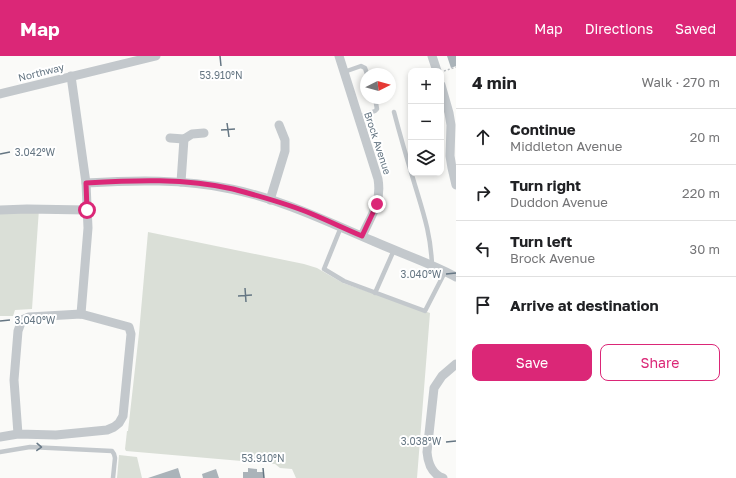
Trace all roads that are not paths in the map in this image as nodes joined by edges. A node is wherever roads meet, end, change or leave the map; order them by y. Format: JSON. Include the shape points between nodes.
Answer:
{"nodes":[{"id":1,"x":156,"y":56,"type":"edge"},
{"id":2,"x":341,"y":56,"type":"edge"},
{"id":3,"x":432,"y":56,"type":"edge"},
{"id":4,"x":364,"y":68,"type":"edge"},
{"id":5,"x":436,"y":68,"type":"edge"},
{"id":6,"x":344,"y":72,"type":"junction"},
{"id":7,"x":71,"y":76,"type":"junction"},
{"id":8,"x":0,"y":94,"type":"edge"},
{"id":9,"x":444,"y":96,"type":"edge"},
{"id":10,"x":376,"y":104,"type":"edge"},
{"id":11,"x":394,"y":112,"type":"dead end"},
{"id":12,"x":358,"y":117,"type":"junction"},
{"id":13,"x":279,"y":125,"type":"dead end"},
{"id":14,"x":204,"y":133,"type":"dead end"},
{"id":15,"x":170,"y":138,"type":"dead end"},
{"id":16,"x":184,"y":139,"type":"junction"},
{"id":17,"x":181,"y":182,"type":"junction"},
{"id":18,"x":86,"y":183,"type":"junction"},
{"id":19,"x":456,"y":185,"type":"edge"},
{"id":20,"x":270,"y":200,"type":"junction"},
{"id":21,"x":0,"y":210,"type":"edge"},
{"id":22,"x":87,"y":210,"type":"junction"},
{"id":23,"x":341,"y":227,"type":"junction"},
{"id":24,"x":362,"y":236,"type":"junction"},
{"id":25,"x":394,"y":250,"type":"junction"},
{"id":26,"x":432,"y":266,"type":"junction"},
{"id":27,"x":444,"y":272,"type":"junction"},
{"id":28,"x":456,"y":276,"type":"edge"},
{"id":29,"x":375,"y":293,"type":"junction"},
{"id":30,"x":81,"y":314,"type":"junction"},
{"id":31,"x":456,"y":364,"type":"edge"},
{"id":32,"x":18,"y":434,"type":"junction"},
{"id":33,"x":0,"y":437,"type":"edge"},
{"id":34,"x":0,"y":452,"type":"edge"},
{"id":35,"x":113,"y":478,"type":"edge"},
{"id":36,"x":444,"y":478,"type":"edge"}],
"edges":[{"from":1,"to":7,"type":"street","name":"Northway"},
{"from":2,"to":6,"type":"street","name":"Brock Avenue"},
{"from":3,"to":5,"type":"street"},
{"from":4,"to":6,"type":"lane","via":[[363,66]]},
{"from":6,"to":12,"type":"street","name":"Brock Avenue"},
{"from":7,"to":8,"type":"street","name":"Northway"},
{"from":7,"to":18,"type":"street"},
{"from":9,"to":19,"type":"street","via":[[450,119],[450,156]]},
{"from":10,"to":12,"type":"lane","via":[[375,112]]},
{"from":11,"to":26,"type":"lane","via":[[428,227]]},
{"from":12,"to":24,"type":"street","name":"Brock Avenue","via":[[380,189],[380,197]]},
{"from":13,"to":20,"type":"street","via":[[285,140],[285,151]]},
{"from":14,"to":16,"type":"street","via":[[192,134]]},
{"from":15,"to":16,"type":"street"},
{"from":16,"to":17,"type":"street"},
{"from":17,"to":18,"type":"street","via":[[144,180]]},
{"from":17,"to":20,"type":"street","via":[[232,189]]},
{"from":18,"to":22,"type":"street"},
{"from":20,"to":23,"type":"street"},
{"from":21,"to":22,"type":"street"},
{"from":22,"to":30,"type":"street","via":[[87,249]]},
{"from":23,"to":24,"type":"street"},
{"from":23,"to":29,"type":"lane","via":[[324,269],[344,281]]},
{"from":24,"to":25,"type":"street"},
{"from":25,"to":26,"type":"street"},
{"from":25,"to":29,"type":"lane"},
{"from":26,"to":27,"type":"street"},
{"from":27,"to":28,"type":"street"},
{"from":27,"to":29,"type":"lane","via":[[424,310]]},
{"from":30,"to":32,"type":"street","via":[[30,317],[22,320],[18,331],[14,380]]},
{"from":30,"to":32,"type":"street","via":[[129,327],[132,334],[123,416],[119,423],[107,430],[56,435]]},
{"from":31,"to":36,"type":"street","via":[[437,382],[432,395],[428,459],[434,471]]},
{"from":32,"to":33,"type":"street"},
{"from":34,"to":35,"type":"lane","one_way":true,"via":[[30,447],[112,452],[115,458]]}]}
